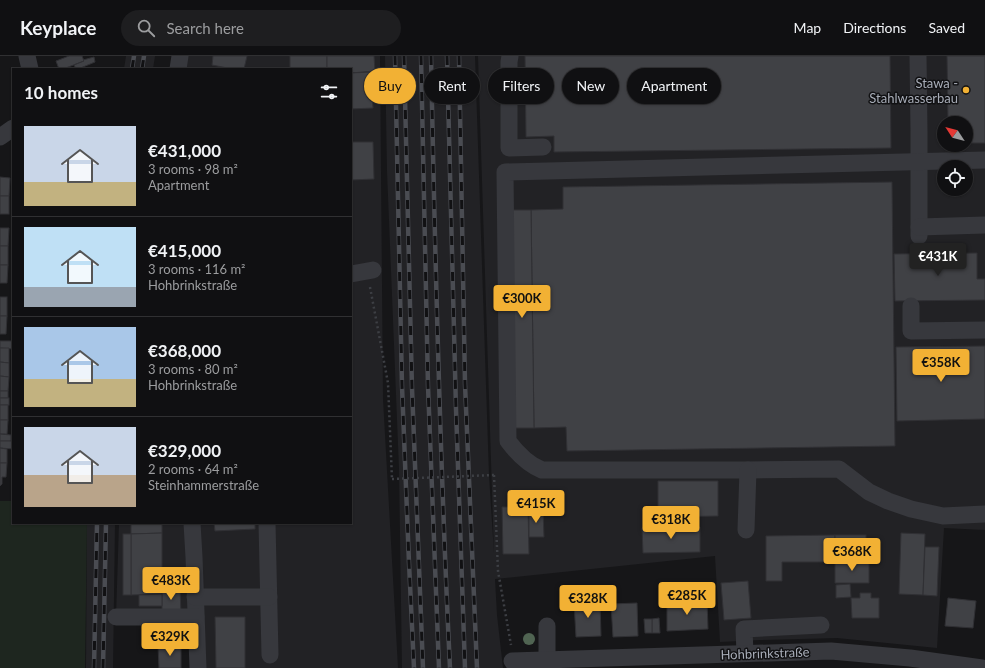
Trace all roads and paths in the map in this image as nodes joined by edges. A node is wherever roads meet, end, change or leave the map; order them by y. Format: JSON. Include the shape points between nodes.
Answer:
{"nodes":[{"id":1,"x":27,"y":56,"type":"edge"},
{"id":2,"x":180,"y":56,"type":"edge"},
{"id":3,"x":510,"y":56,"type":"edge"},
{"id":4,"x":918,"y":56,"type":"edge"},
{"id":5,"x":30,"y":68,"type":"edge"},
{"id":6,"x":178,"y":68,"type":"edge"},
{"id":7,"x":12,"y":129,"type":"edge"},
{"id":8,"x":0,"y":137,"type":"edge"},
{"id":9,"x":543,"y":147,"type":"dead end"},
{"id":10,"x":985,"y":160,"type":"edge"},
{"id":11,"x":919,"y":161,"type":"junction"},
{"id":12,"x":985,"y":225,"type":"edge"},
{"id":13,"x":373,"y":270,"type":"dead end"},
{"id":14,"x":352,"y":274,"type":"edge"},
{"id":15,"x":373,"y":299,"type":"dead end"},
{"id":16,"x":911,"y":306,"type":"dead end"},
{"id":17,"x":985,"y":330,"type":"edge"},
{"id":18,"x":748,"y":470,"type":"junction"},
{"id":19,"x":985,"y":514,"type":"edge"},
{"id":20,"x":192,"y":524,"type":"edge"},
{"id":21,"x":267,"y":524,"type":"edge"},
{"id":22,"x":746,"y":530,"type":"dead end"},
{"id":23,"x":195,"y":597,"type":"junction"},
{"id":24,"x":269,"y":597,"type":"junction"},
{"id":25,"x":116,"y":617,"type":"dead end"},
{"id":26,"x":196,"y":617,"type":"junction"},
{"id":27,"x":821,"y":625,"type":"dead end"},
{"id":28,"x":547,"y":626,"type":"dead end"},
{"id":29,"x":745,"y":653,"type":"junction"},
{"id":30,"x":270,"y":655,"type":"dead end"},
{"id":31,"x":547,"y":659,"type":"junction"},
{"id":32,"x":512,"y":661,"type":"joint"},
{"id":33,"x":198,"y":668,"type":"edge"},
{"id":34,"x":982,"y":668,"type":"edge"}],
"edges":[{"from":1,"to":5,"type":"street"},
{"from":2,"to":6,"type":"street"},
{"from":3,"to":9,"type":"street","via":[[510,148]]},
{"from":4,"to":11,"type":"street"},
{"from":7,"to":8,"type":"street"},
{"from":10,"to":11,"type":"street"},
{"from":11,"to":12,"type":"street","via":[[919,232]]},
{"from":11,"to":18,"type":"street","via":[[505,172],[508,441],[514,450],[534,467],[542,470]]},
{"from":13,"to":14,"type":"street"},
{"from":15,"to":32,"type":"path","bridge":true,"via":[[388,383],[392,479],[494,475],[498,572]]},
{"from":16,"to":17,"type":"street","via":[[911,331]]},
{"from":18,"to":19,"type":"street","via":[[839,469],[869,492],[911,509],[943,516]]},
{"from":18,"to":22,"type":"street"},
{"from":20,"to":23,"type":"street"},
{"from":21,"to":24,"type":"street"},
{"from":23,"to":24,"type":"street"},
{"from":23,"to":26,"type":"street"},
{"from":24,"to":30,"type":"street"},
{"from":25,"to":26,"type":"street"},
{"from":26,"to":33,"type":"street"},
{"from":27,"to":29,"type":"street","via":[[744,629]]},
{"from":28,"to":31,"type":"street"},
{"from":29,"to":31,"type":"street","name":"Hohbrinkstraße"},
{"from":29,"to":34,"type":"street","name":"Hohbrinkstraße","via":[[831,651]]},
{"from":31,"to":32,"type":"street","name":"Hohbrinkstraße"}]}
